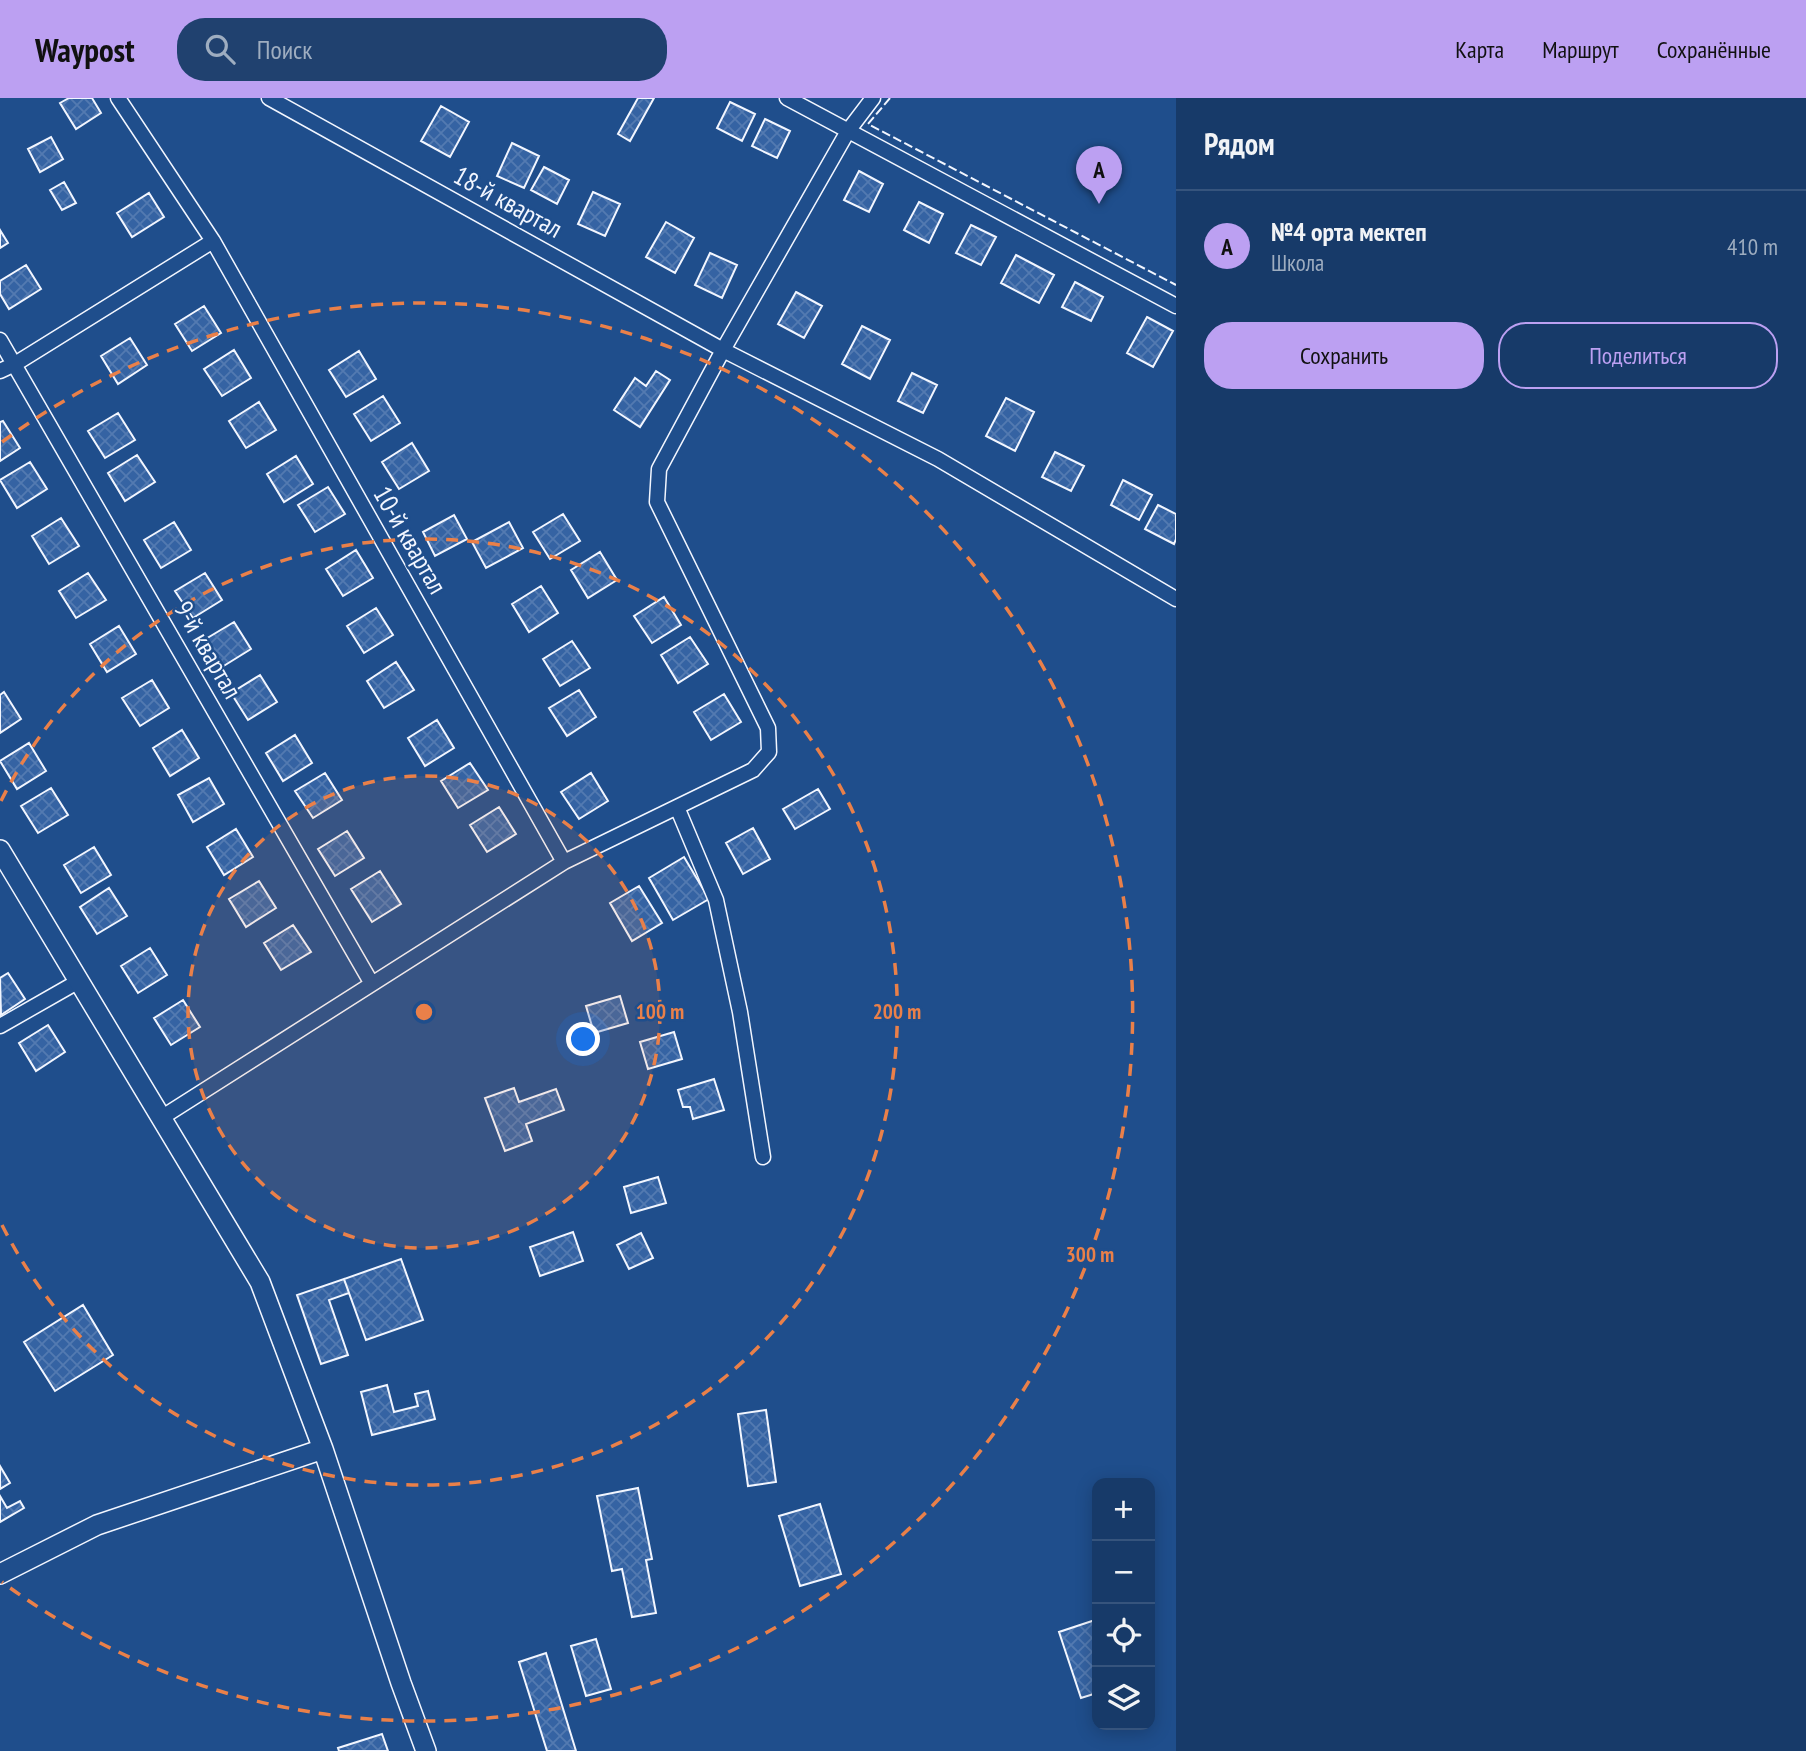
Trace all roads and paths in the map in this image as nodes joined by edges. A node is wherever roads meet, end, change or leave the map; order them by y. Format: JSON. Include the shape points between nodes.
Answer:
{"nodes":[{"id":1,"x":118,"y":98,"type":"edge"},
{"id":2,"x":269,"y":98,"type":"edge"},
{"id":3,"x":787,"y":98,"type":"edge"},
{"id":4,"x":873,"y":98,"type":"edge"},
{"id":5,"x":848,"y":131,"type":"junction"},
{"id":6,"x":213,"y":242,"type":"junction"},
{"id":7,"x":1176,"y":306,"type":"edge"},
{"id":8,"x":0,"y":340,"type":"edge"},
{"id":9,"x":723,"y":350,"type":"junction"},
{"id":10,"x":15,"y":364,"type":"junction"},
{"id":11,"x":0,"y":371,"type":"edge"},
{"id":12,"x":1176,"y":599,"type":"edge"},
{"id":13,"x":677,"y":807,"type":"junction"},
{"id":14,"x":0,"y":850,"type":"edge"},
{"id":15,"x":564,"y":862,"type":"junction"},
{"id":16,"x":79,"y":981,"type":"junction"},
{"id":17,"x":372,"y":984,"type":"junction"},
{"id":18,"x":0,"y":1026,"type":"edge"},
{"id":19,"x":161,"y":1118,"type":"junction"},
{"id":20,"x":763,"y":1157,"type":"dead end"},
{"id":21,"x":323,"y":1449,"type":"junction"},
{"id":22,"x":0,"y":1574,"type":"edge"},
{"id":23,"x":426,"y":1751,"type":"edge"}],
"edges":[{"from":1,"to":6,"type":"street","name":"10-й квартал"},
{"from":2,"to":9,"type":"street","name":"18-й квартал"},
{"from":3,"to":5,"type":"street"},
{"from":4,"to":5,"type":"street"},
{"from":5,"to":7,"type":"street"},
{"from":5,"to":9,"type":"street"},
{"from":6,"to":10,"type":"street"},
{"from":6,"to":15,"type":"street","name":"10-й квартал"},
{"from":8,"to":10,"type":"street","name":"9-й квартал"},
{"from":9,"to":12,"type":"street","name":"18-й квартал","via":[[938,459]]},
{"from":9,"to":13,"type":"street","via":[[659,469],[657,502],[768,729],[769,752],[752,770]]},
{"from":10,"to":11,"type":"street"},
{"from":10,"to":17,"type":"street","name":"9-й квартал"},
{"from":13,"to":15,"type":"street"},
{"from":13,"to":20,"type":"street","via":[[716,900]]},
{"from":14,"to":16,"type":"street"},
{"from":15,"to":17,"type":"street"},
{"from":16,"to":18,"type":"street"},
{"from":16,"to":19,"type":"street"},
{"from":17,"to":19,"type":"street"},
{"from":19,"to":21,"type":"street","via":[[260,1282]]},
{"from":21,"to":22,"type":"street","via":[[97,1525]]},
{"from":21,"to":23,"type":"street"}]}
